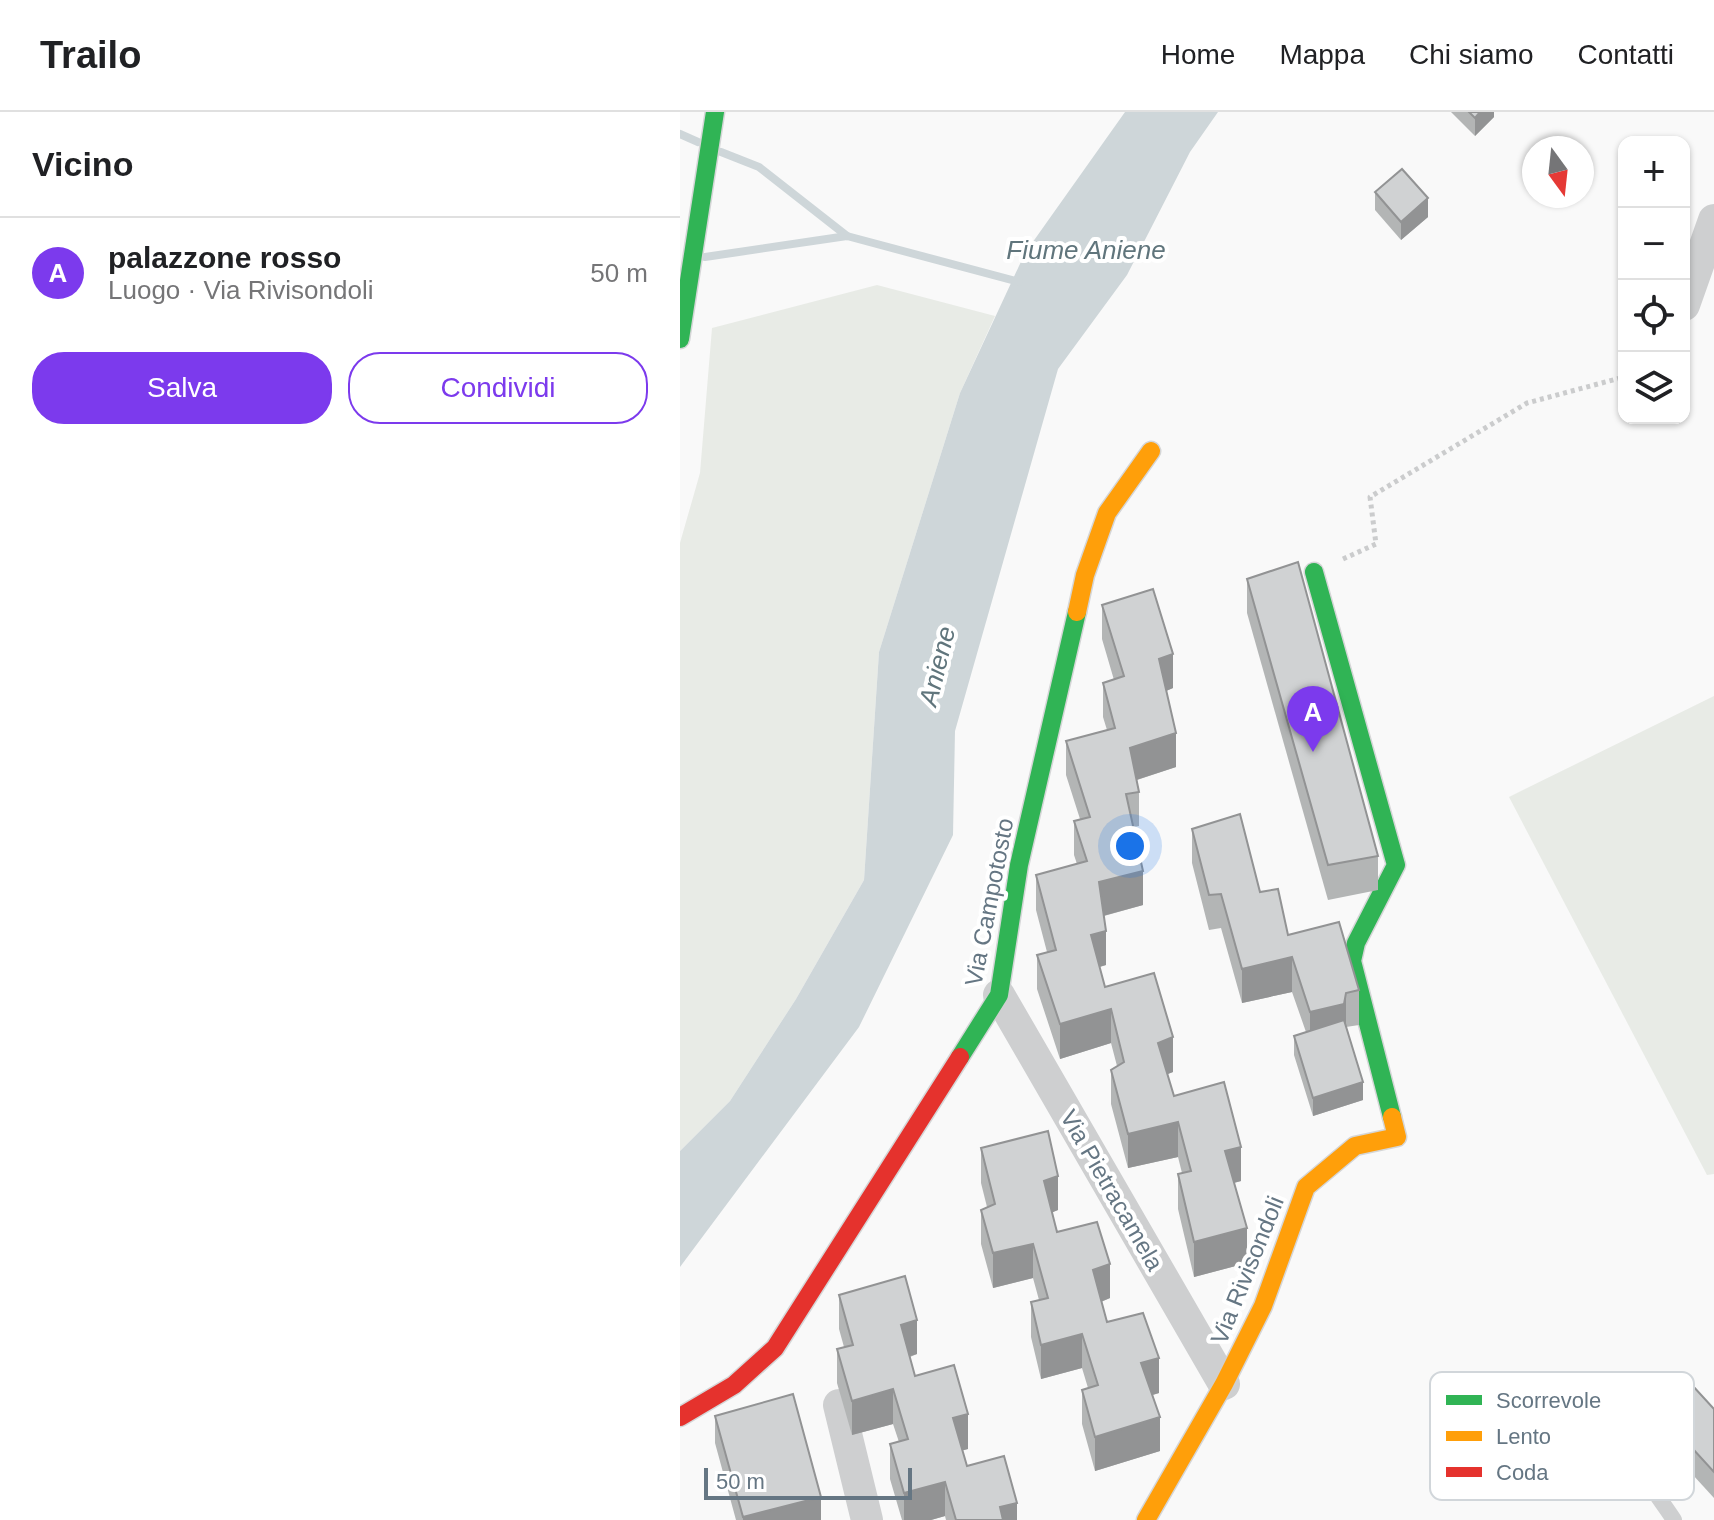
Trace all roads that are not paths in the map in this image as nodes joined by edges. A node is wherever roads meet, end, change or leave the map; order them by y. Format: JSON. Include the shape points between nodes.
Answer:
{"nodes":[{"id":1,"x":715,"y":112,"type":"edge"},
{"id":2,"x":1714,"y":220,"type":"edge"},
{"id":3,"x":1690,"y":288,"type":"edge"},
{"id":4,"x":680,"y":339,"type":"edge"},
{"id":5,"x":1151,"y":451,"type":"dead end"},
{"id":6,"x":1314,"y":572,"type":"road end"},
{"id":7,"x":999,"y":995,"type":"junction"},
{"id":8,"x":1224,"y":1384,"type":"junction"},
{"id":9,"x":839,"y":1405,"type":"dead end"},
{"id":10,"x":680,"y":1417,"type":"edge"},
{"id":11,"x":1661,"y":1500,"type":"edge"},
{"id":12,"x":867,"y":1520,"type":"edge"},
{"id":13,"x":1146,"y":1520,"type":"edge"},
{"id":14,"x":1674,"y":1520,"type":"edge"}],
"edges":[{"from":1,"to":4,"type":"street"},
{"from":2,"to":3,"type":"street"},
{"from":5,"to":7,"type":"street","name":"Via Campotosto","via":[[1107,513],[1085,575],[1019,865]]},
{"from":6,"to":8,"type":"street","name":"Via Rivisondoli","via":[[1396,865],[1352,961],[1397,1137],[1355,1146],[1306,1187],[1263,1306]]},
{"from":7,"to":8,"type":"street","name":"Via Pietracamela"},
{"from":7,"to":10,"type":"street","name":"Via Campotosto","via":[[775,1348],[734,1385]]},
{"from":8,"to":13,"type":"street","name":"Via Rivisondoli"},
{"from":9,"to":12,"type":"street"},
{"from":11,"to":14,"type":"lane"}]}
